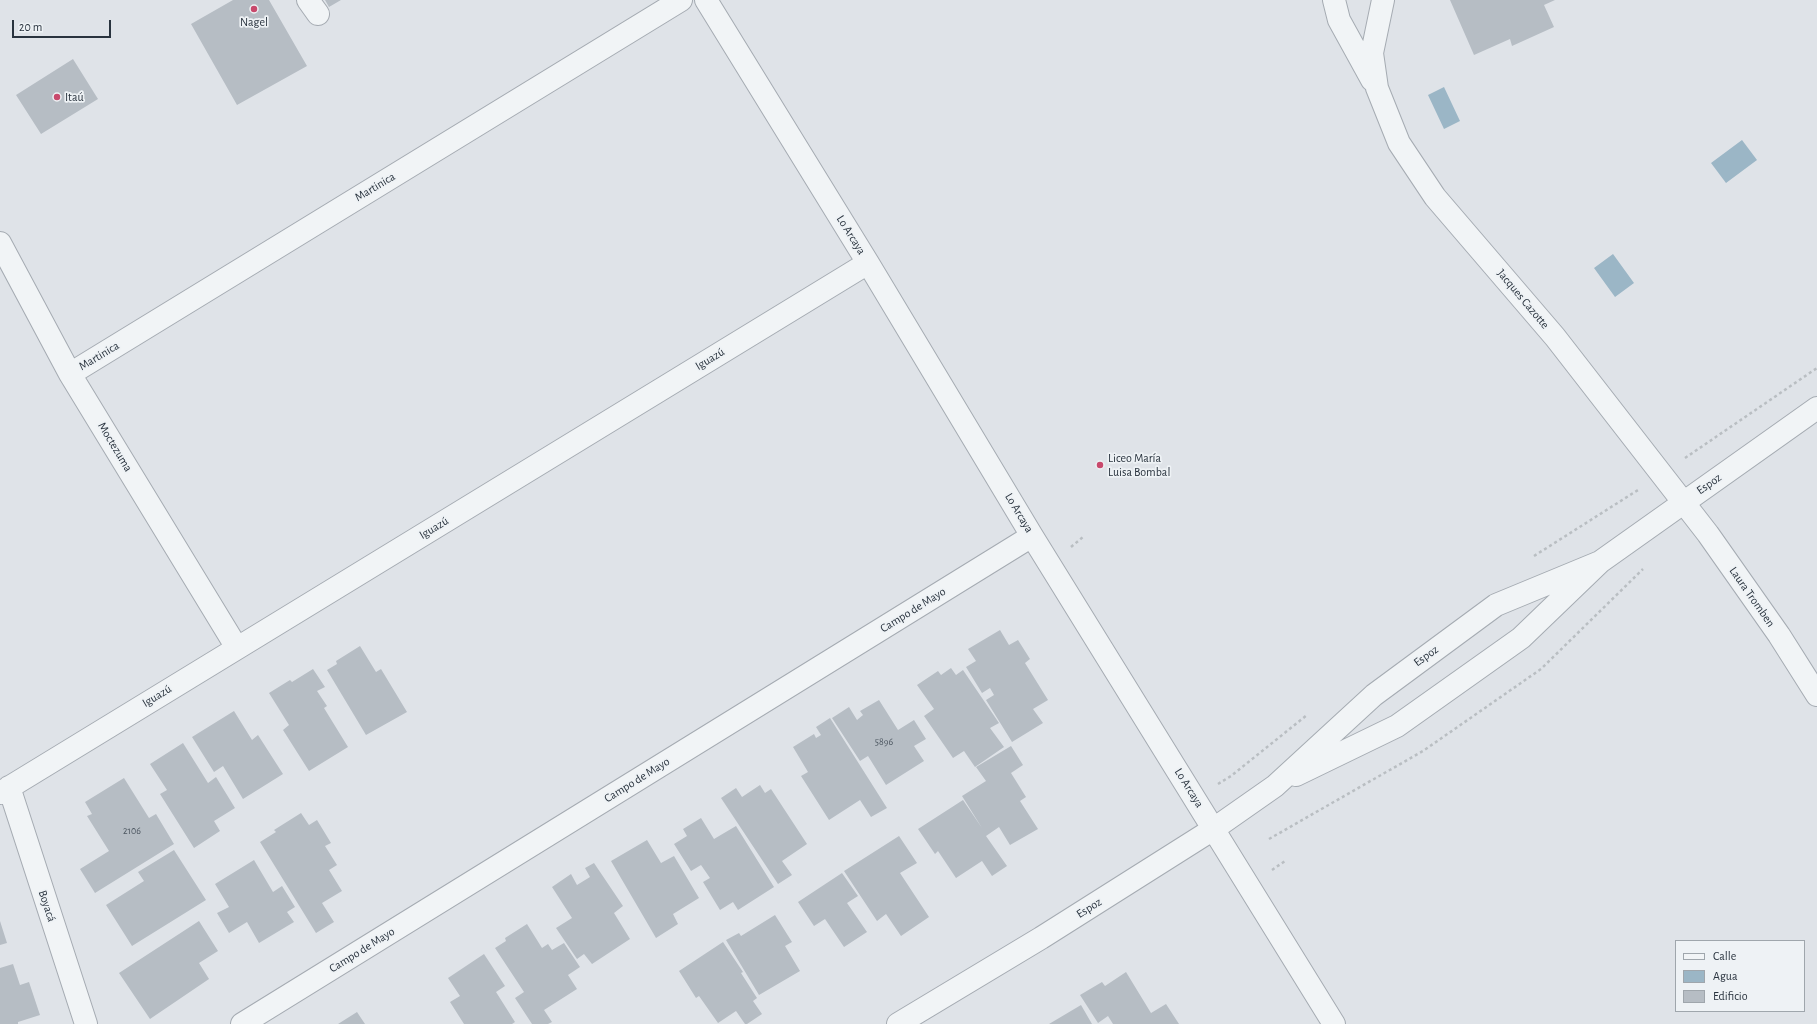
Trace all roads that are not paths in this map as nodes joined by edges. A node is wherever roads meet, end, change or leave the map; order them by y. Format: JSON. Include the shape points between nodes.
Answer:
{"nodes":[{"id":1,"x":681,"y":0,"type":"edge"},
{"id":2,"x":706,"y":0,"type":"edge"},
{"id":3,"x":1334,"y":0,"type":"edge"},
{"id":4,"x":1383,"y":0,"type":"edge"},
{"id":5,"x":1377,"y":88,"type":"junction"},
{"id":6,"x":0,"y":243,"type":"edge"},
{"id":7,"x":868,"y":263,"type":"junction"},
{"id":8,"x":70,"y":374,"type":"junction"},
{"id":9,"x":1817,"y":408,"type":"edge"},
{"id":10,"x":1683,"y":502,"type":"junction"},
{"id":11,"x":1032,"y":536,"type":"junction"},
{"id":12,"x":1600,"y":562,"type":"junction"},
{"id":13,"x":237,"y":648,"type":"junction"},
{"id":14,"x":1817,"y":694,"type":"edge"},
{"id":15,"x":1275,"y":786,"type":"junction"},
{"id":16,"x":4,"y":790,"type":"edge"},
{"id":17,"x":1215,"y":828,"type":"junction"},
{"id":18,"x":86,"y":1024,"type":"edge"},
{"id":19,"x":242,"y":1024,"type":"edge"},
{"id":20,"x":898,"y":1024,"type":"edge"},
{"id":21,"x":1334,"y":1024,"type":"edge"}],
"edges":[{"from":1,"to":8,"type":"street","name":"Martinica"},
{"from":2,"to":7,"type":"street","name":"Lo Arcaya"},
{"from":3,"to":5,"type":"street","name":"Jacques Cazotte","via":[[1339,20]]},
{"from":4,"to":5,"type":"street","name":"Jacques Cazotte","via":[[1372,53]]},
{"from":5,"to":10,"type":"street","name":"Jacques Cazotte","via":[[1399,143],[1435,197],[1554,337]]},
{"from":6,"to":8,"type":"street","name":"Moctezuma"},
{"from":7,"to":11,"type":"street","name":"Lo Arcaya"},
{"from":7,"to":13,"type":"street","name":"Iguazú"},
{"from":8,"to":13,"type":"street","name":"Moctezuma"},
{"from":9,"to":10,"type":"street","name":"Espoz"},
{"from":10,"to":12,"type":"street","name":"Espoz"},
{"from":10,"to":14,"type":"street","name":"Laura Tromben","via":[[1779,635]]},
{"from":11,"to":17,"type":"street","name":"Lo Arcaya"},
{"from":11,"to":19,"type":"street","name":"Campo de Mayo"},
{"from":12,"to":15,"type":"street","name":"Espoz","via":[[1521,638],[1397,726]]},
{"from":12,"to":15,"type":"street","name":"Espoz","via":[[1496,605],[1374,695]]},
{"from":13,"to":16,"type":"street","name":"Iguazú"},
{"from":15,"to":17,"type":"street","name":"Espoz"},
{"from":16,"to":18,"type":"street","name":"Boyacá"},
{"from":17,"to":20,"type":"street","name":"Espoz","via":[[1041,938]]},
{"from":17,"to":21,"type":"street","name":"Lo Arcaya"}]}
